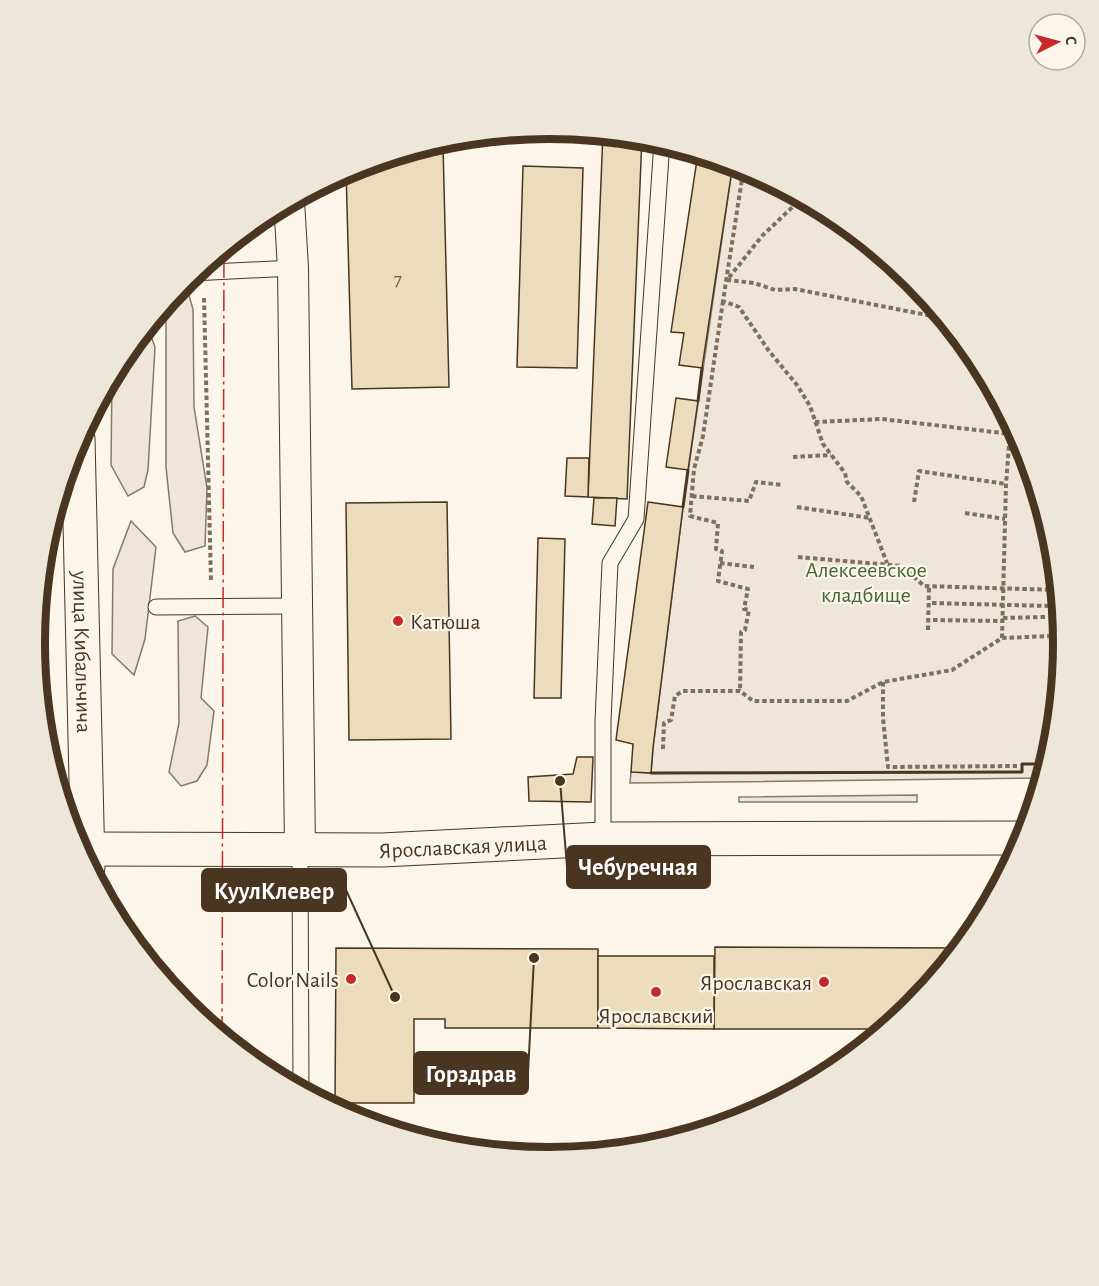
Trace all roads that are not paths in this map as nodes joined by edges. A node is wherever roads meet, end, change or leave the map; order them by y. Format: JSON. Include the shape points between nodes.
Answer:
{"nodes":[{"id":1,"x":661,"y":151,"type":"edge"},
{"id":2,"x":290,"y":211,"type":"edge"},
{"id":3,"x":293,"y":268,"type":"junction"},
{"id":4,"x":208,"y":272,"type":"edge"},
{"id":5,"x":78,"y":463,"type":"edge"},
{"id":6,"x":297,"y":606,"type":"junction"},
{"id":7,"x":156,"y":607,"type":"dead end"},
{"id":8,"x":1015,"y":838,"type":"edge"},
{"id":9,"x":603,"y":839,"type":"junction"},
{"id":10,"x":85,"y":840,"type":"edge"},
{"id":11,"x":300,"y":850,"type":"junction"},
{"id":12,"x":92,"y":855,"type":"edge"},
{"id":13,"x":301,"y":1082,"type":"edge"}],
"edges":[{"from":1,"to":9,"type":"lane","via":[[636,519],[610,563]]},
{"from":2,"to":3,"type":"street"},
{"from":3,"to":4,"type":"lane"},
{"from":3,"to":6,"type":"street"},
{"from":5,"to":10,"type":"street","name":"улица Кибальчича"},
{"from":6,"to":7,"type":"lane"},
{"from":6,"to":11,"type":"street"},
{"from":8,"to":9,"type":"street","name":"Ярославская улица"},
{"from":9,"to":11,"type":"street","name":"Ярославская улица"},
{"from":11,"to":12,"type":"street","name":"Ярославская улица"},
{"from":11,"to":13,"type":"lane"}]}
